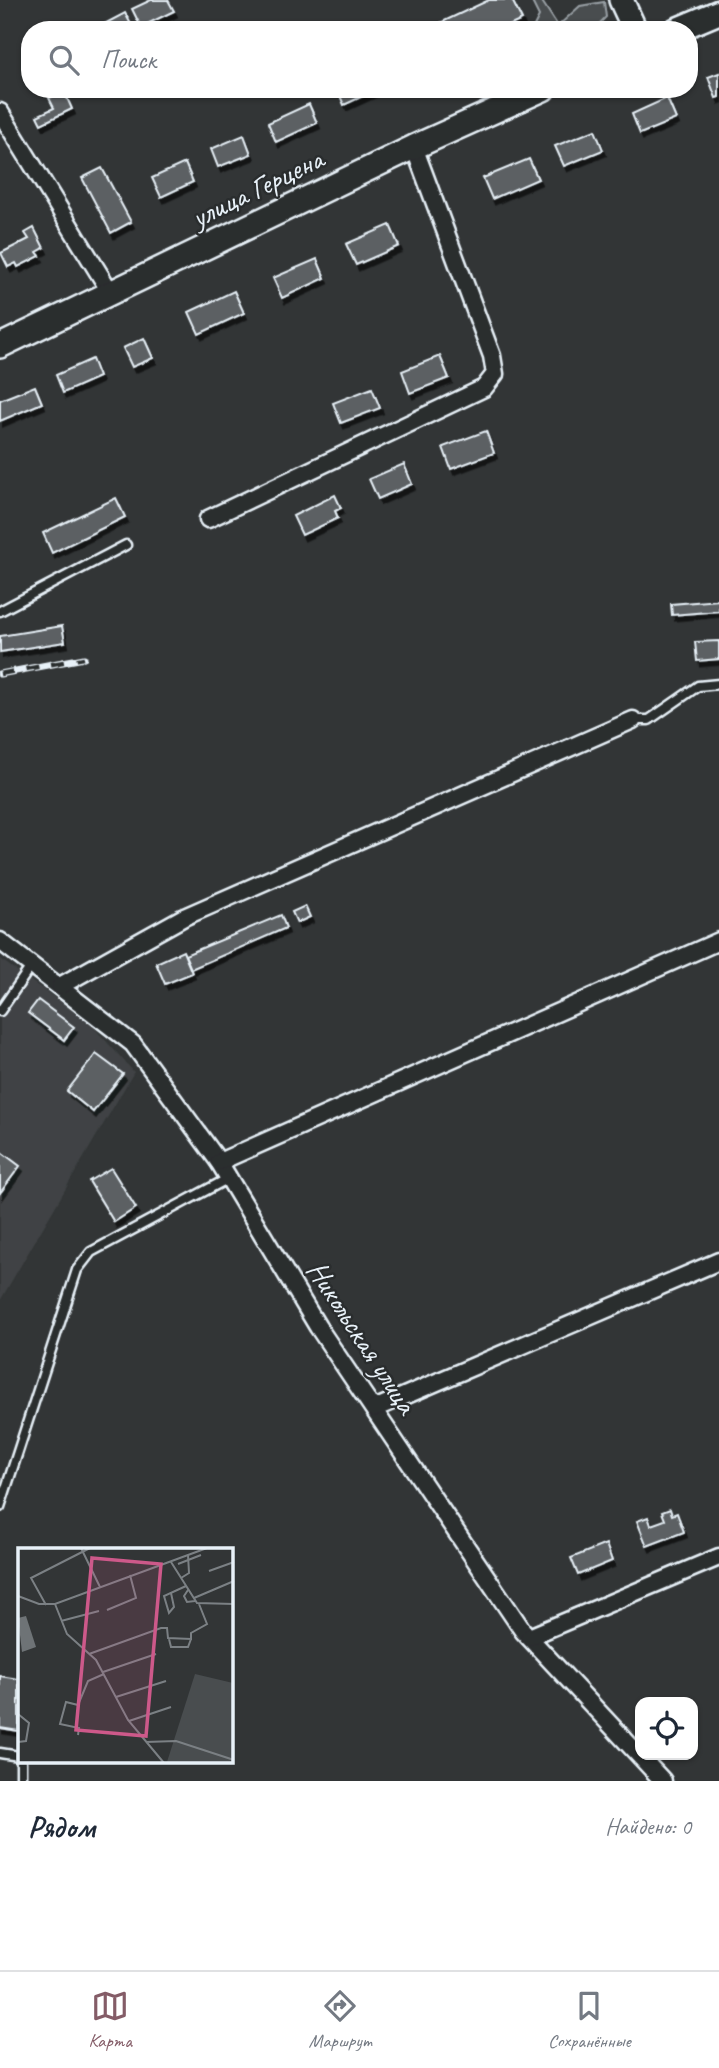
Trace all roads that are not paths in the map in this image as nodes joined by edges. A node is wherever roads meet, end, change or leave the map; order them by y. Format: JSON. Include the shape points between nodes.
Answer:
{"nodes":[{"id":1,"x":621,"y":0,"type":"edge"},
{"id":2,"x":719,"y":12,"type":"edge"},
{"id":3,"x":631,"y":21,"type":"edge"},
{"id":4,"x":698,"y":21,"type":"edge"},
{"id":5,"x":523,"y":98,"type":"edge"},
{"id":6,"x":0,"y":112,"type":"edge"},
{"id":7,"x":414,"y":147,"type":"junction"},
{"id":8,"x":111,"y":293,"type":"junction"},
{"id":9,"x":0,"y":346,"type":"edge"},
{"id":10,"x":208,"y":519,"type":"dead end"},
{"id":11,"x":126,"y":545,"type":"dead end"},
{"id":12,"x":0,"y":611,"type":"edge"},
{"id":13,"x":719,"y":684,"type":"edge"},
{"id":14,"x":633,"y":720,"type":"joint"},
{"id":15,"x":0,"y":941,"type":"edge"},
{"id":16,"x":719,"y":941,"type":"edge"},
{"id":17,"x":32,"y":965,"type":"junction"},
{"id":18,"x":60,"y":986,"type":"junction"},
{"id":19,"x":0,"y":1011,"type":"edge"},
{"id":20,"x":219,"y":1162,"type":"junction"},
{"id":21,"x":229,"y":1178,"type":"junction"},
{"id":22,"x":719,"y":1261,"type":"edge"},
{"id":23,"x":374,"y":1409,"type":"junction"},
{"id":24,"x":0,"y":1507,"type":"edge"},
{"id":25,"x":719,"y":1557,"type":"edge"},
{"id":26,"x":529,"y":1637,"type":"junction"},
{"id":27,"x":0,"y":1753,"type":"edge"},
{"id":28,"x":18,"y":1756,"type":"edge"},
{"id":29,"x":663,"y":1781,"type":"edge"}],
"edges":[{"from":1,"to":3,"type":"main road"},
{"from":2,"to":4,"type":"main road"},
{"from":5,"to":7,"type":"main road","name":"улица Герцена"},
{"from":6,"to":8,"type":"street"},
{"from":7,"to":8,"type":"main road","name":"улица Герцена"},
{"from":7,"to":10,"type":"street","via":[[495,374],[484,388]]},
{"from":8,"to":9,"type":"main road","name":"улица Герцена"},
{"from":11,"to":12,"type":"lane"},
{"from":13,"to":14,"type":"lane","via":[[698,687],[649,720]]},
{"from":14,"to":18,"type":"street","via":[[184,918]]},
{"from":15,"to":17,"type":"street","name":"Никольская улица"},
{"from":16,"to":20,"type":"street"},
{"from":17,"to":18,"type":"street","name":"Никольская улица"},
{"from":17,"to":19,"type":"lane"},
{"from":18,"to":20,"type":"street","name":"Никольская улица","via":[[133,1044]]},
{"from":20,"to":21,"type":"street","name":"Никольская улица"},
{"from":21,"to":23,"type":"street","name":"Никольская улица","via":[[318,1327]]},
{"from":21,"to":24,"type":"lane","via":[[91,1252],[77,1270]]},
{"from":22,"to":23,"type":"street"},
{"from":23,"to":26,"type":"street","name":"Никольская улица"},
{"from":25,"to":26,"type":"street"},
{"from":26,"to":29,"type":"street","name":"Никольская улица"},
{"from":27,"to":28,"type":"lane"}]}
